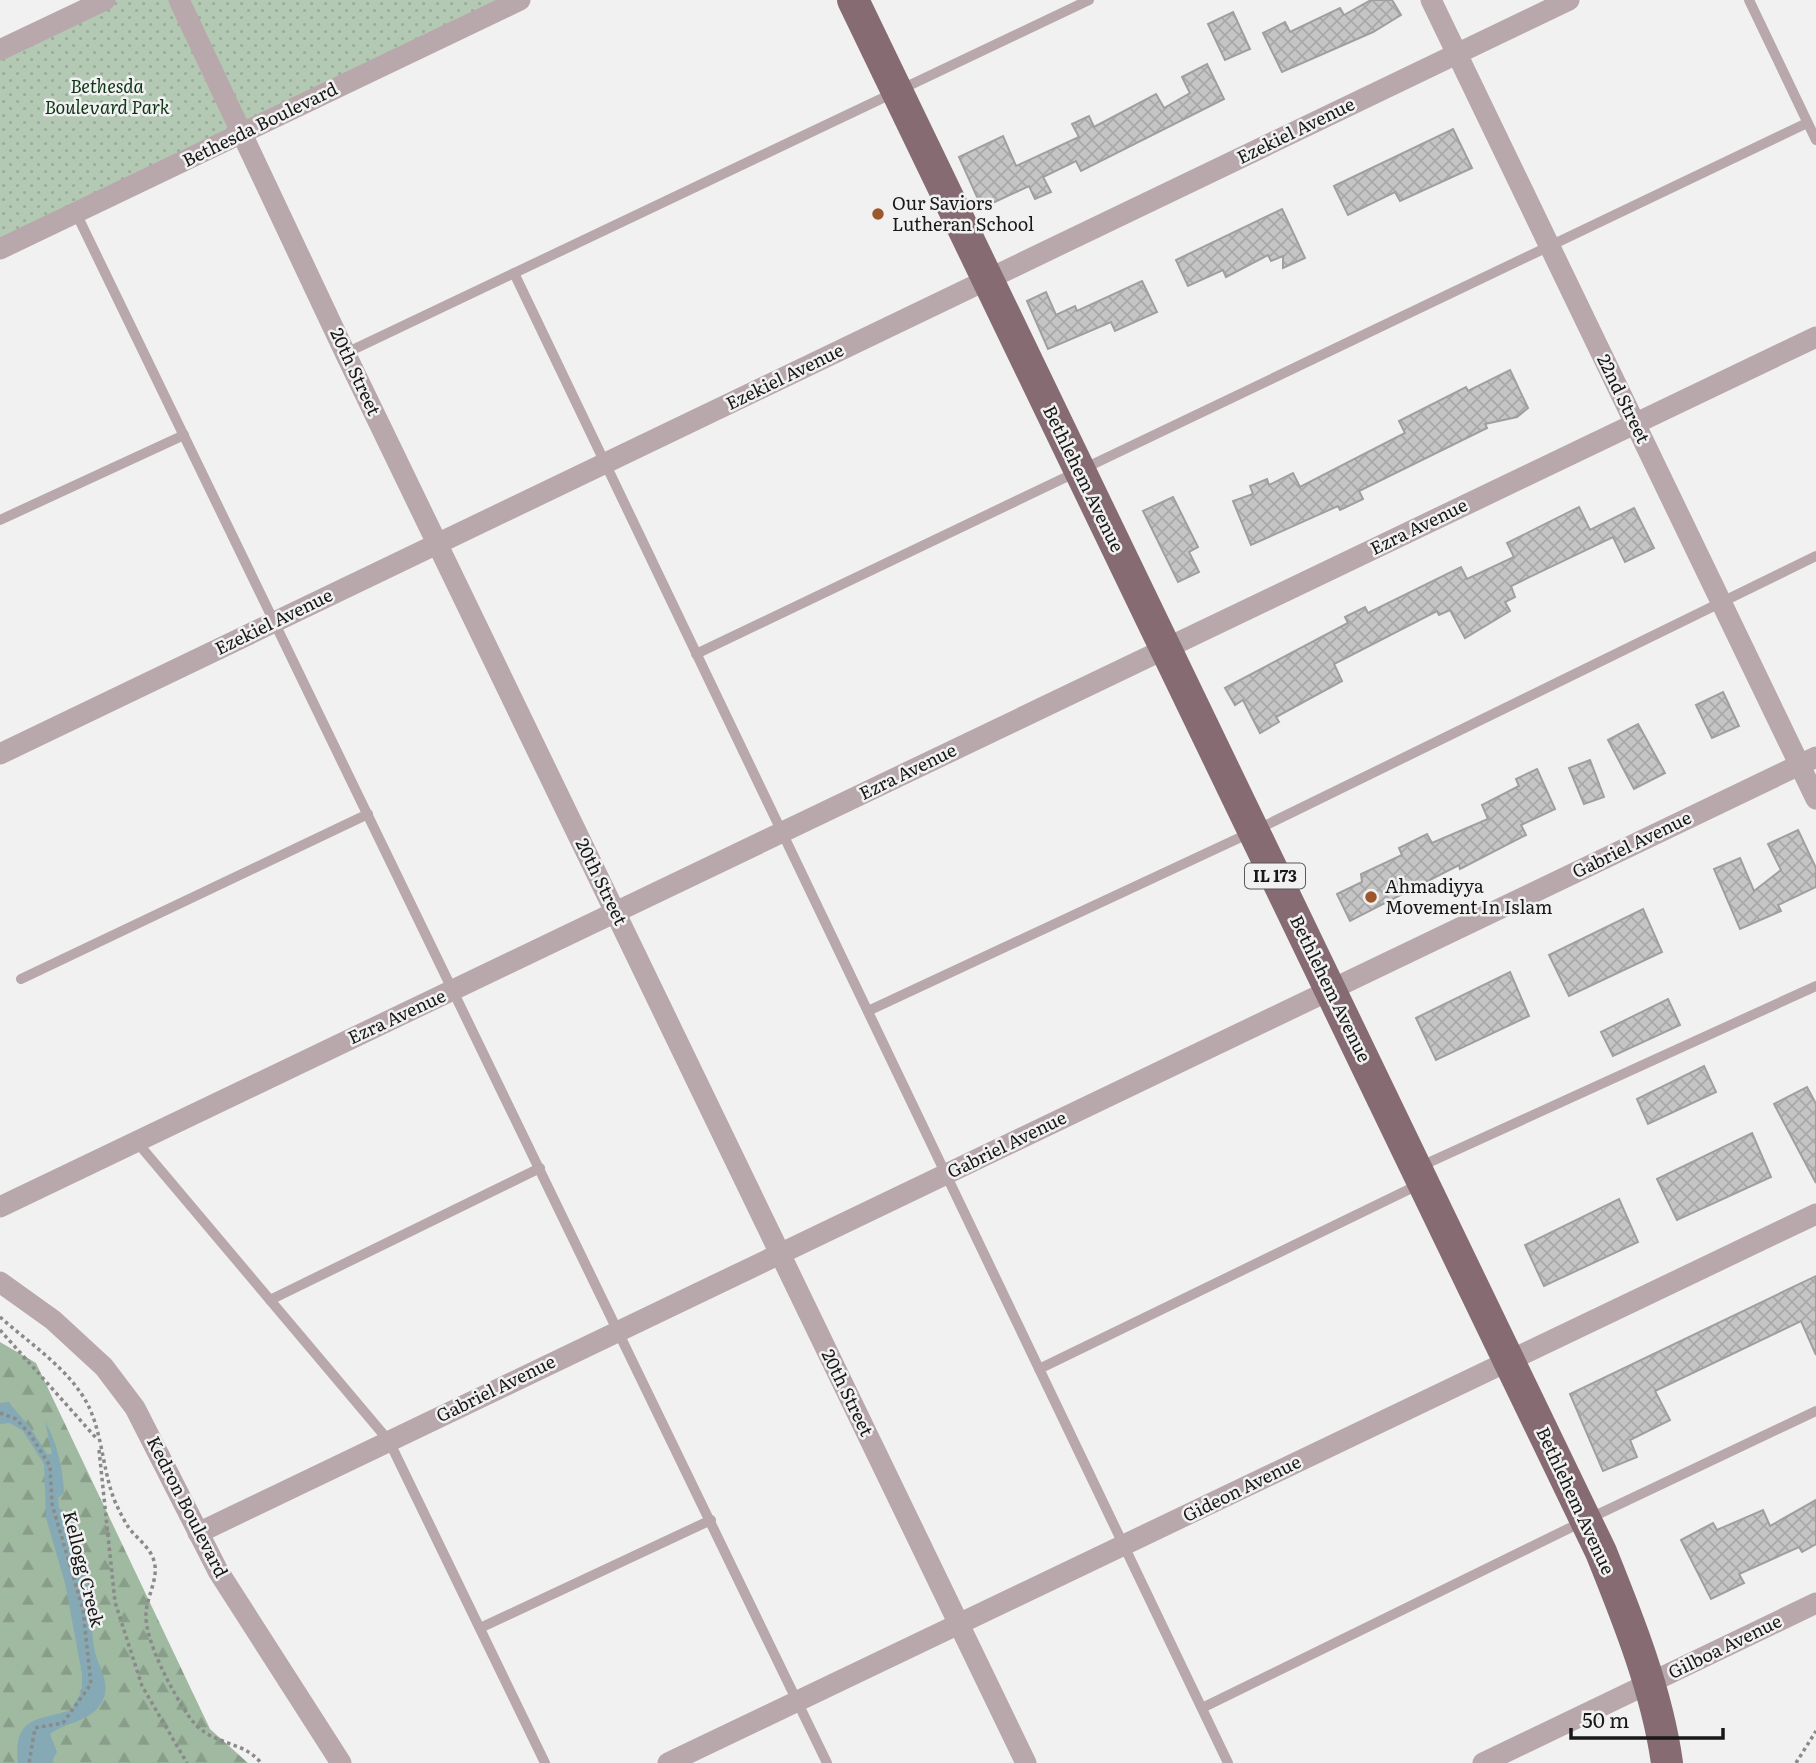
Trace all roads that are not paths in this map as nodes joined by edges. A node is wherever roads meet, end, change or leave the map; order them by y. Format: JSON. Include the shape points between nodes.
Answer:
{"nodes":[{"id":1,"x":104,"y":0,"type":"edge"},
{"id":2,"x":179,"y":0,"type":"edge"},
{"id":3,"x":520,"y":0,"type":"edge"},
{"id":4,"x":853,"y":0,"type":"edge"},
{"id":5,"x":1089,"y":0,"type":"edge"},
{"id":6,"x":1431,"y":0,"type":"edge"},
{"id":7,"x":1569,"y":0,"type":"edge"},
{"id":8,"x":1749,"y":0,"type":"edge"},
{"id":9,"x":0,"y":50,"type":"edge"},
{"id":10,"x":1457,"y":54,"type":"junction"},
{"id":11,"x":897,"y":91,"type":"junction"},
{"id":12,"x":1808,"y":123,"type":"junction"},
{"id":13,"x":242,"y":134,"type":"junction"},
{"id":14,"x":1816,"y":140,"type":"edge"},
{"id":15,"x":76,"y":213,"type":"junction"},
{"id":16,"x":1549,"y":244,"type":"junction"},
{"id":17,"x":0,"y":249,"type":"edge"},
{"id":18,"x":514,"y":273,"type":"junction"},
{"id":19,"x":987,"y":280,"type":"junction"},
{"id":20,"x":1816,"y":337,"type":"edge"},
{"id":21,"x":346,"y":353,"type":"junction"},
{"id":22,"x":1635,"y":424,"type":"junction"},
{"id":23,"x":184,"y":435,"type":"junction"},
{"id":24,"x":605,"y":463,"type":"junction"},
{"id":25,"x":1079,"y":470,"type":"junction"},
{"id":26,"x":0,"y":520,"type":"edge"},
{"id":27,"x":438,"y":544,"type":"junction"},
{"id":28,"x":1816,"y":556,"type":"edge"},
{"id":29,"x":1720,"y":601,"type":"junction"},
{"id":30,"x":275,"y":622,"type":"junction"},
{"id":31,"x":1166,"y":649,"type":"junction"},
{"id":32,"x":696,"y":654,"type":"junction"},
{"id":33,"x":0,"y":754,"type":"edge"},
{"id":34,"x":1808,"y":761,"type":"edge"},
{"id":35,"x":1816,"y":799,"type":"edge"},
{"id":36,"x":368,"y":814,"type":"junction"},
{"id":37,"x":1254,"y":831,"type":"junction"},
{"id":38,"x":782,"y":832,"type":"junction"},
{"id":39,"x":616,"y":913,"type":"junction"},
{"id":40,"x":21,"y":979,"type":"dead end"},
{"id":41,"x":1816,"y":986,"type":"edge"},
{"id":42,"x":454,"y":990,"type":"junction"},
{"id":43,"x":1330,"y":990,"type":"junction"},
{"id":44,"x":868,"y":1011,"type":"junction"},
{"id":45,"x":136,"y":1142,"type":"junction"},
{"id":46,"x":540,"y":1168,"type":"junction"},
{"id":47,"x":946,"y":1174,"type":"junction"},
{"id":48,"x":1419,"y":1176,"type":"junction"},
{"id":49,"x":0,"y":1206,"type":"edge"},
{"id":50,"x":1816,"y":1214,"type":"edge"},
{"id":51,"x":780,"y":1253,"type":"junction"},
{"id":52,"x":0,"y":1282,"type":"edge"},
{"id":53,"x":270,"y":1300,"type":"junction"},
{"id":54,"x":619,"y":1330,"type":"junction"},
{"id":55,"x":1509,"y":1361,"type":"junction"},
{"id":56,"x":1039,"y":1369,"type":"junction"},
{"id":57,"x":1816,"y":1411,"type":"edge"},
{"id":58,"x":389,"y":1441,"type":"junction"},
{"id":59,"x":711,"y":1520,"type":"junction"},
{"id":60,"x":1586,"y":1520,"type":"junction"},
{"id":61,"x":198,"y":1533,"type":"junction"},
{"id":62,"x":1124,"y":1545,"type":"junction"},
{"id":63,"x":1816,"y":1603,"type":"edge"},
{"id":64,"x":959,"y":1625,"type":"junction"},
{"id":65,"x":480,"y":1628,"type":"junction"},
{"id":66,"x":1648,"y":1684,"type":"junction"},
{"id":67,"x":799,"y":1701,"type":"junction"},
{"id":68,"x":1202,"y":1708,"type":"junction"},
{"id":69,"x":341,"y":1763,"type":"edge"},
{"id":70,"x":545,"y":1763,"type":"edge"},
{"id":71,"x":668,"y":1763,"type":"edge"},
{"id":72,"x":827,"y":1763,"type":"edge"},
{"id":73,"x":1026,"y":1763,"type":"edge"},
{"id":74,"x":1228,"y":1763,"type":"edge"},
{"id":75,"x":1483,"y":1763,"type":"edge"},
{"id":76,"x":1667,"y":1763,"type":"edge"}],
"edges":[{"from":1,"to":9,"type":"street"},
{"from":2,"to":13,"type":"street","name":"20th Street"},
{"from":3,"to":13,"type":"street","name":"Bethesda Boulevard"},
{"from":4,"to":11,"type":"main road","name":"Bethlehem Avenue","number":"IL 173"},
{"from":5,"to":11,"type":"lane"},
{"from":6,"to":10,"type":"street","name":"22nd Street"},
{"from":7,"to":10,"type":"street","name":"Ezekiel Avenue"},
{"from":8,"to":12,"type":"lane"},
{"from":10,"to":16,"type":"street","name":"22nd Street"},
{"from":10,"to":19,"type":"street","name":"Ezekiel Avenue"},
{"from":11,"to":18,"type":"lane"},
{"from":11,"to":19,"type":"main road","name":"Bethlehem Avenue","number":"IL 173"},
{"from":12,"to":14,"type":"lane"},
{"from":12,"to":16,"type":"lane"},
{"from":13,"to":15,"type":"street","name":"Bethesda Boulevard"},
{"from":13,"to":21,"type":"street","name":"20th Street"},
{"from":15,"to":17,"type":"street","name":"Bethesda Boulevard"},
{"from":15,"to":23,"type":"lane"},
{"from":16,"to":22,"type":"street","name":"22nd Street"},
{"from":16,"to":25,"type":"lane"},
{"from":18,"to":21,"type":"lane"},
{"from":18,"to":24,"type":"lane"},
{"from":19,"to":24,"type":"street","name":"Ezekiel Avenue"},
{"from":19,"to":25,"type":"main road","name":"Bethlehem Avenue","number":"IL 173"},
{"from":20,"to":22,"type":"street","name":"Ezra Avenue"},
{"from":21,"to":27,"type":"street","name":"20th Street"},
{"from":22,"to":29,"type":"street","name":"22nd Street"},
{"from":22,"to":31,"type":"street","name":"Ezra Avenue"},
{"from":23,"to":26,"type":"lane"},
{"from":23,"to":30,"type":"lane"},
{"from":24,"to":27,"type":"street","name":"Ezekiel Avenue"},
{"from":24,"to":32,"type":"lane"},
{"from":25,"to":31,"type":"main road","name":"Bethlehem Avenue","number":"IL 173"},
{"from":25,"to":32,"type":"lane"},
{"from":27,"to":30,"type":"street","name":"Ezekiel Avenue"},
{"from":27,"to":39,"type":"street","name":"20th Street"},
{"from":28,"to":29,"type":"lane"},
{"from":29,"to":34,"type":"street","name":"22nd Street"},
{"from":29,"to":37,"type":"lane"},
{"from":30,"to":33,"type":"street","name":"Ezekiel Avenue"},
{"from":30,"to":36,"type":"lane"},
{"from":31,"to":37,"type":"main road","name":"Bethlehem Avenue","number":"IL 173"},
{"from":31,"to":38,"type":"street","name":"Ezra Avenue"},
{"from":32,"to":38,"type":"lane"},
{"from":34,"to":35,"type":"street","name":"22nd Street"},
{"from":34,"to":43,"type":"street","name":"Gabriel Avenue"},
{"from":36,"to":40,"type":"lane"},
{"from":36,"to":42,"type":"lane"},
{"from":37,"to":43,"type":"main road","name":"Bethlehem Avenue","number":"IL 173"},
{"from":37,"to":44,"type":"lane"},
{"from":38,"to":39,"type":"street","name":"Ezra Avenue"},
{"from":38,"to":44,"type":"lane"},
{"from":39,"to":42,"type":"street","name":"Ezra Avenue"},
{"from":39,"to":51,"type":"street","name":"20th Street"},
{"from":41,"to":48,"type":"lane"},
{"from":42,"to":45,"type":"street","name":"Ezra Avenue"},
{"from":42,"to":46,"type":"lane"},
{"from":43,"to":47,"type":"street","name":"Gabriel Avenue"},
{"from":43,"to":48,"type":"main road","name":"Bethlehem Avenue","number":"IL 173"},
{"from":44,"to":47,"type":"lane"},
{"from":45,"to":49,"type":"street","name":"Ezra Avenue"},
{"from":45,"to":53,"type":"lane"},
{"from":46,"to":53,"type":"lane"},
{"from":46,"to":54,"type":"lane"},
{"from":47,"to":51,"type":"street","name":"Gabriel Avenue"},
{"from":47,"to":56,"type":"lane"},
{"from":48,"to":55,"type":"main road","name":"Bethlehem Avenue","number":"IL 173"},
{"from":48,"to":56,"type":"lane"},
{"from":50,"to":55,"type":"street","name":"Gideon Avenue"},
{"from":51,"to":54,"type":"street","name":"Gabriel Avenue"},
{"from":51,"to":64,"type":"street","name":"20th Street"},
{"from":52,"to":61,"type":"street","name":"Kedron Boulevard","via":[[53,1320],[104,1367],[156,1445]]},
{"from":53,"to":58,"type":"lane"},
{"from":54,"to":58,"type":"street","name":"Gabriel Avenue"},
{"from":54,"to":59,"type":"lane"},
{"from":55,"to":60,"type":"main road","name":"Bethlehem Avenue","number":"IL 173"},
{"from":55,"to":62,"type":"street","name":"Gideon Avenue"},
{"from":56,"to":62,"type":"lane"},
{"from":57,"to":60,"type":"lane"},
{"from":58,"to":61,"type":"street","name":"Gabriel Avenue"},
{"from":58,"to":65,"type":"lane"},
{"from":59,"to":65,"type":"lane"},
{"from":59,"to":67,"type":"lane"},
{"from":60,"to":66,"type":"main road","name":"Bethlehem Avenue","number":"IL 173","via":[[1630,1623]]},
{"from":60,"to":68,"type":"lane"},
{"from":61,"to":69,"type":"street","name":"Kedron Boulevard"},
{"from":62,"to":64,"type":"street","name":"Gideon Avenue"},
{"from":62,"to":68,"type":"lane"},
{"from":63,"to":66,"type":"street","name":"Gilboa Avenue"},
{"from":64,"to":67,"type":"street","name":"Gideon Avenue"},
{"from":64,"to":73,"type":"street","name":"20th Street"},
{"from":65,"to":70,"type":"lane"},
{"from":66,"to":75,"type":"street","name":"Gilboa Avenue"},
{"from":66,"to":76,"type":"main road","name":"Bethlehem Avenue","number":"IL 173"},
{"from":67,"to":71,"type":"street","name":"Gideon Avenue"},
{"from":67,"to":72,"type":"lane"},
{"from":68,"to":74,"type":"lane"}]}
